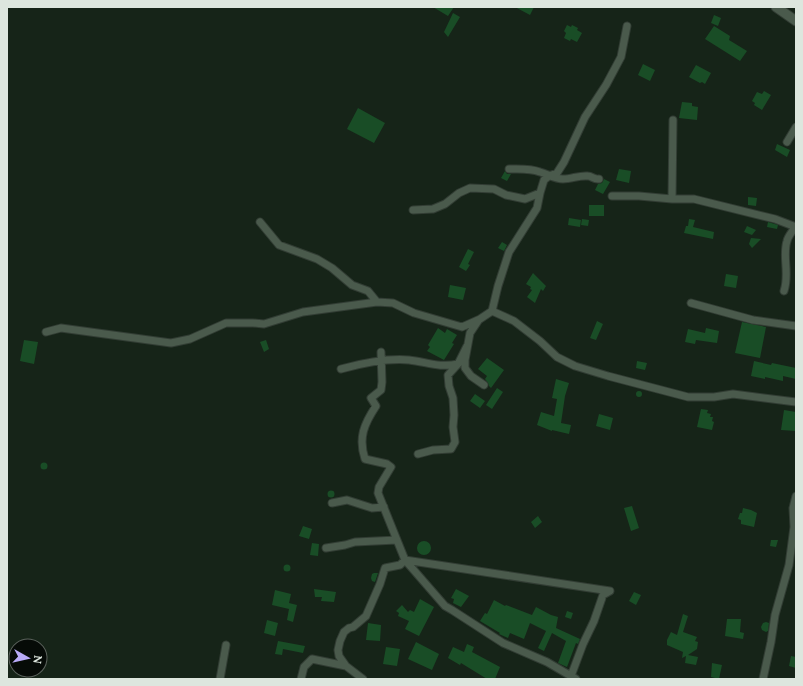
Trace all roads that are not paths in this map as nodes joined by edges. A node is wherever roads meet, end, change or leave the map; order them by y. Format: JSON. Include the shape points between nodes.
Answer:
{"nodes":[{"id":1,"x":782,"y":9,"type":"edge"},
{"id":2,"x":796,"y":20,"type":"edge"},
{"id":3,"x":627,"y":26,"type":"dead end"},
{"id":4,"x":673,"y":120,"type":"dead end"},
{"id":5,"x":796,"y":127,"type":"edge"},
{"id":6,"x":787,"y":142,"type":"dead end"},
{"id":7,"x":509,"y":169,"type":"dead end"},
{"id":8,"x":549,"y":176,"type":"junction"},
{"id":9,"x":599,"y":179,"type":"dead end"},
{"id":10,"x":540,"y":193,"type":"junction"},
{"id":11,"x":612,"y":196,"type":"dead end"},
{"id":12,"x":672,"y":199,"type":"junction"},
{"id":13,"x":413,"y":210,"type":"dead end"},
{"id":14,"x":260,"y":222,"type":"dead end"},
{"id":15,"x":796,"y":227,"type":"edge"},
{"id":16,"x":784,"y":291,"type":"dead end"},
{"id":17,"x":377,"y":302,"type":"junction"},
{"id":18,"x":691,"y":303,"type":"dead end"},
{"id":19,"x":492,"y":311,"type":"junction"},
{"id":20,"x":480,"y":319,"type":"junction"},
{"id":21,"x":796,"y":326,"type":"edge"},
{"id":22,"x":46,"y":332,"type":"dead end"},
{"id":23,"x":467,"y":346,"type":"junction"},
{"id":24,"x":381,"y":352,"type":"dead end"},
{"id":25,"x":380,"y":361,"type":"junction"},
{"id":26,"x":458,"y":364,"type":"junction"},
{"id":27,"x":341,"y":369,"type":"dead end"},
{"id":28,"x":484,"y":384,"type":"dead end"},
{"id":29,"x":796,"y":402,"type":"edge"},
{"id":30,"x":418,"y":454,"type":"dead end"},
{"id":31,"x":796,"y":496,"type":"edge"},
{"id":32,"x":332,"y":503,"type":"dead end"},
{"id":33,"x":384,"y":507,"type":"junction"},
{"id":34,"x":397,"y":540,"type":"junction"},
{"id":35,"x":326,"y":548,"type":"dead end"},
{"id":36,"x":405,"y":560,"type":"junction"},
{"id":37,"x":226,"y":646,"type":"dead end"},
{"id":38,"x":346,"y":666,"type":"junction"},
{"id":39,"x":574,"y":678,"type":"edge"},
{"id":40,"x":220,"y":679,"type":"edge"},
{"id":41,"x":301,"y":679,"type":"edge"},
{"id":42,"x":363,"y":679,"type":"edge"},
{"id":43,"x":763,"y":679,"type":"edge"}],
"edges":[{"from":1,"to":2,"type":"street"},
{"from":3,"to":8,"type":"street","via":[[621,57],[585,116],[564,162],[557,173]]},
{"from":4,"to":12,"type":"street"},
{"from":5,"to":6,"type":"street"},
{"from":7,"to":8,"type":"street","via":[[539,171]]},
{"from":8,"to":9,"type":"street","via":[[563,179],[590,176],[595,180]]},
{"from":8,"to":10,"type":"street","via":[[544,180]]},
{"from":10,"to":13,"type":"street","via":[[524,199],[494,189],[470,188],[433,209]]},
{"from":10,"to":19,"type":"street","via":[[537,208],[505,263]]},
{"from":11,"to":12,"type":"street"},
{"from":12,"to":15,"type":"street","via":[[694,199],[775,219]]},
{"from":14,"to":17,"type":"street","via":[[279,245],[317,259],[352,285],[368,291]]},
{"from":15,"to":16,"type":"street","via":[[787,240]]},
{"from":17,"to":20,"type":"street","via":[[393,303],[414,313],[462,327]]},
{"from":17,"to":22,"type":"street","via":[[304,312],[264,324],[226,323],[190,339],[171,343],[62,328]]},
{"from":18,"to":21,"type":"street","via":[[753,320]]},
{"from":19,"to":20,"type":"street"},
{"from":19,"to":29,"type":"street","via":[[514,321],[557,357],[575,366],[608,376],[688,397],[734,394]]},
{"from":20,"to":23,"type":"street","via":[[470,333]]},
{"from":23,"to":26,"type":"street"},
{"from":23,"to":28,"type":"street","via":[[465,368],[471,376]]},
{"from":24,"to":25,"type":"street"},
{"from":25,"to":26,"type":"street","via":[[408,360],[435,366]]},
{"from":25,"to":27,"type":"street"},
{"from":25,"to":33,"type":"street","via":[[381,390],[371,398],[376,406],[365,427],[361,445],[365,459],[391,467],[379,487],[378,493]]},
{"from":26,"to":30,"type":"street","via":[[448,375],[453,398],[454,442],[451,449]]},
{"from":31,"to":43,"type":"street","via":[[788,565]]},
{"from":32,"to":33,"type":"street","via":[[347,500],[372,508]]},
{"from":33,"to":34,"type":"street"},
{"from":34,"to":35,"type":"street","via":[[355,542]]},
{"from":34,"to":36,"type":"street"},
{"from":36,"to":38,"type":"street","via":[[400,565],[385,568],[366,616],[344,632],[338,650]]},
{"from":36,"to":39,"type":"street","via":[[445,606],[503,643],[547,662]]},
{"from":36,"to":39,"type":"street","via":[[610,591],[603,594],[583,644]]},
{"from":37,"to":40,"type":"street"},
{"from":38,"to":41,"type":"street","via":[[312,660],[304,667]]},
{"from":38,"to":42,"type":"street"}]}
